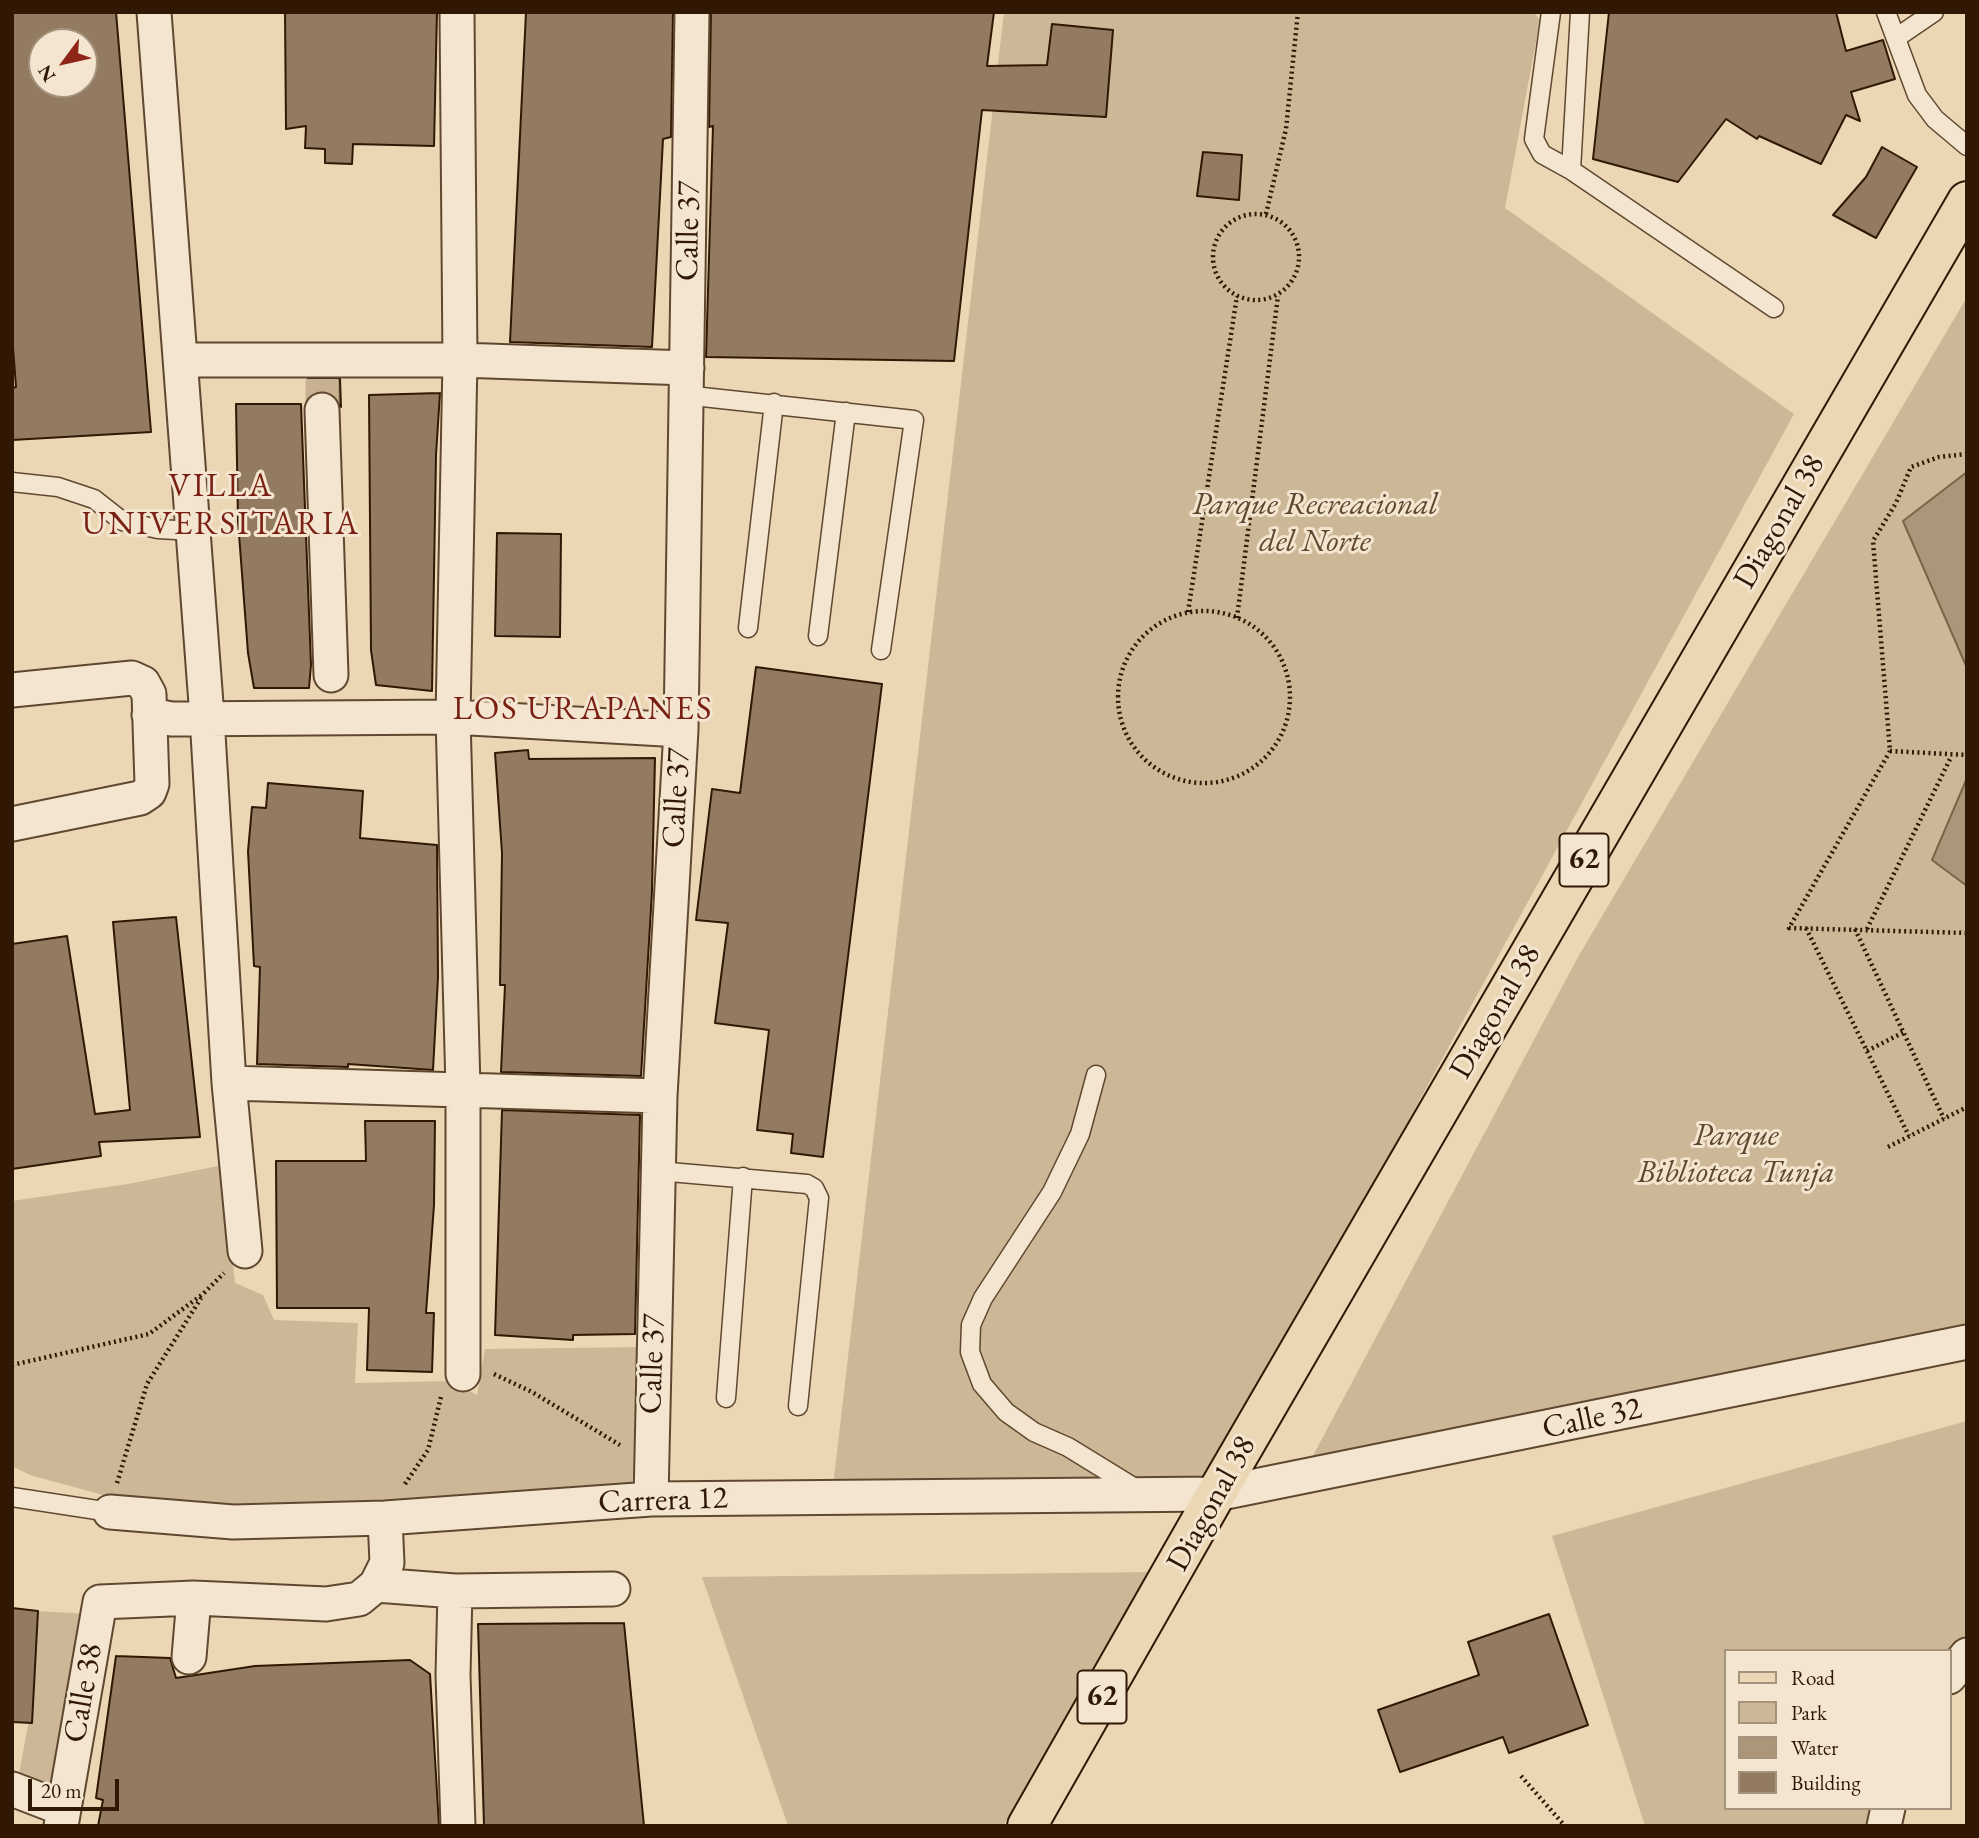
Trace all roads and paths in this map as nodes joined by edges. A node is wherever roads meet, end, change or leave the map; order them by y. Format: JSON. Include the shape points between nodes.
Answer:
{"nodes":[{"id":1,"x":155,"y":12,"type":"edge"},
{"id":2,"x":457,"y":12,"type":"edge"},
{"id":3,"x":692,"y":12,"type":"edge"},
{"id":4,"x":1298,"y":12,"type":"edge"},
{"id":5,"x":1551,"y":12,"type":"edge"},
{"id":6,"x":1580,"y":12,"type":"edge"},
{"id":7,"x":1886,"y":12,"type":"edge"},
{"id":8,"x":1934,"y":12,"type":"edge"},
{"id":9,"x":1896,"y":38,"type":"junction"},
{"id":10,"x":1967,"y":146,"type":"edge"},
{"id":11,"x":1571,"y":170,"type":"junction"},
{"id":12,"x":1967,"y":201,"type":"edge"},
{"id":13,"x":1266,"y":214,"type":"junction"},
{"id":14,"x":1237,"y":296,"type":"junction"},
{"id":15,"x":1278,"y":296,"type":"junction"},
{"id":16,"x":1774,"y":308,"type":"dead end"},
{"id":17,"x":181,"y":360,"type":"junction"},
{"id":18,"x":460,"y":360,"type":"junction"},
{"id":19,"x":685,"y":381,"type":"junction"},
{"id":20,"x":322,"y":383,"type":"junction"},
{"id":21,"x":774,"y":403,"type":"junction"},
{"id":22,"x":846,"y":412,"type":"junction"},
{"id":23,"x":1967,"y":454,"type":"edge"},
{"id":24,"x":12,"y":482,"type":"edge"},
{"id":25,"x":194,"y":531,"type":"junction"},
{"id":26,"x":1188,"y":612,"type":"junction"},
{"id":27,"x":1237,"y":618,"type":"junction"},
{"id":28,"x":748,"y":628,"type":"dead end"},
{"id":29,"x":818,"y":636,"type":"dead end"},
{"id":30,"x":881,"y":650,"type":"dead end"},
{"id":31,"x":331,"y":675,"type":"dead end"},
{"id":32,"x":12,"y":690,"type":"edge"},
{"id":33,"x":149,"y":715,"type":"junction"},
{"id":34,"x":208,"y":717,"type":"junction"},
{"id":35,"x":453,"y":717,"type":"junction"},
{"id":36,"x":681,"y":730,"type":"junction"},
{"id":37,"x":1890,"y":751,"type":"junction"},
{"id":38,"x":1967,"y":755,"type":"edge"},
{"id":39,"x":1951,"y":757,"type":"junction"},
{"id":40,"x":12,"y":824,"type":"edge"},
{"id":41,"x":1806,"y":928,"type":"junction"},
{"id":42,"x":1855,"y":929,"type":"junction"},
{"id":43,"x":1867,"y":930,"type":"junction"},
{"id":44,"x":1967,"y":933,"type":"edge"},
{"id":45,"x":1903,"y":1032,"type":"junction"},
{"id":46,"x":1867,"y":1051,"type":"junction"},
{"id":47,"x":1096,"y":1075,"type":"dead end"},
{"id":48,"x":229,"y":1083,"type":"junction"},
{"id":49,"x":463,"y":1088,"type":"junction"},
{"id":50,"x":660,"y":1096,"type":"junction"},
{"id":51,"x":1967,"y":1107,"type":"edge"},
{"id":52,"x":1944,"y":1119,"type":"junction"},
{"id":53,"x":1909,"y":1136,"type":"junction"},
{"id":54,"x":1888,"y":1147,"type":"dead end"},
{"id":55,"x":659,"y":1171,"type":"junction"},
{"id":56,"x":743,"y":1177,"type":"junction"},
{"id":57,"x":246,"y":1251,"type":"joint"},
{"id":58,"x":203,"y":1294,"type":"junction"},
{"id":59,"x":1967,"y":1342,"type":"edge"},
{"id":60,"x":12,"y":1365,"type":"edge"},
{"id":61,"x":462,"y":1366,"type":"junction"},
{"id":62,"x":726,"y":1398,"type":"dead end"},
{"id":63,"x":798,"y":1406,"type":"dead end"},
{"id":64,"x":650,"y":1465,"type":"junction"},
{"id":65,"x":1144,"y":1493,"type":"junction"},
{"id":66,"x":12,"y":1497,"type":"edge"},
{"id":67,"x":651,"y":1499,"type":"junction"},
{"id":68,"x":1210,"y":1507,"type":"junction"},
{"id":69,"x":110,"y":1512,"type":"junction"},
{"id":70,"x":385,"y":1524,"type":"junction"},
{"id":71,"x":382,"y":1574,"type":"junction"},
{"id":72,"x":612,"y":1590,"type":"dead end"},
{"id":73,"x":455,"y":1591,"type":"junction"},
{"id":74,"x":194,"y":1598,"type":"junction"},
{"id":75,"x":1967,"y":1655,"type":"edge"},
{"id":76,"x":189,"y":1657,"type":"dead end"},
{"id":77,"x":1951,"y":1674,"type":"edge"},
{"id":78,"x":1521,"y":1776,"type":"dead end"},
{"id":79,"x":12,"y":1789,"type":"edge"},
{"id":80,"x":63,"y":1817,"type":"edge"},
{"id":81,"x":458,"y":1826,"type":"edge"},
{"id":82,"x":1027,"y":1826,"type":"edge"},
{"id":83,"x":1565,"y":1826,"type":"edge"}],
"edges":[{"from":1,"to":17,"type":"street"},
{"from":2,"to":18,"type":"street"},
{"from":3,"to":19,"type":"street","name":"Calle 37"},
{"from":4,"to":13,"type":"path","via":[[1286,129]]},
{"from":5,"to":11,"type":"lane","via":[[1534,139],[1542,154]]},
{"from":6,"to":11,"type":"lane"},
{"from":7,"to":9,"type":"lane"},
{"from":8,"to":9,"type":"lane"},
{"from":9,"to":10,"type":"lane","via":[[1917,95],[1935,119]]},
{"from":11,"to":16,"type":"lane"},
{"from":12,"to":68,"type":"main road","name":"Diagonal 38","number":"62"},
{"from":13,"to":14,"type":"path","via":[[1245,214],[1226,224],[1215,242],[1213,263],[1221,283]]},
{"from":13,"to":15,"type":"path","via":[[1285,223],[1297,241],[1300,262],[1293,281]]},
{"from":14,"to":15,"type":"path","via":[[1257,301]]},
{"from":14,"to":26,"type":"path"},
{"from":15,"to":27,"type":"path"},
{"from":17,"to":20,"type":"street"},
{"from":17,"to":25,"type":"street"},
{"from":18,"to":19,"type":"street"},
{"from":18,"to":20,"type":"street"},
{"from":18,"to":35,"type":"street"},
{"from":19,"to":21,"type":"lane"},
{"from":19,"to":36,"type":"street","name":"Calle 37"},
{"from":20,"to":31,"type":"street"},
{"from":21,"to":22,"type":"lane"},
{"from":21,"to":28,"type":"lane"},
{"from":22,"to":29,"type":"lane"},
{"from":22,"to":30,"type":"lane","via":[[914,420]]},
{"from":23,"to":37,"type":"path","via":[[1911,467],[1873,541]]},
{"from":24,"to":25,"type":"lane","via":[[58,487],[93,499],[121,522]]},
{"from":25,"to":34,"type":"street"},
{"from":26,"to":27,"type":"path","via":[[1222,612]]},
{"from":26,"to":27,"type":"path","via":[[1147,632],[1121,671],[1118,694],[1120,718],[1143,758],[1162,773],[1195,783],[1230,780],[1251,770],[1275,745],[1289,714],[1287,678],[1274,646]]},
{"from":32,"to":33,"type":"street","via":[[132,678],[143,683],[149,694]]},
{"from":33,"to":34,"type":"street"},
{"from":33,"to":40,"type":"street","via":[[149,792]]},
{"from":34,"to":35,"type":"street"},
{"from":34,"to":48,"type":"street"},
{"from":35,"to":36,"type":"street"},
{"from":35,"to":49,"type":"street"},
{"from":36,"to":50,"type":"street","name":"Calle 37"},
{"from":37,"to":39,"type":"path"},
{"from":37,"to":41,"type":"path","via":[[1788,928]]},
{"from":38,"to":39,"type":"path"},
{"from":39,"to":43,"type":"path"},
{"from":41,"to":42,"type":"path"},
{"from":41,"to":46,"type":"path"},
{"from":42,"to":43,"type":"path"},
{"from":42,"to":45,"type":"path"},
{"from":43,"to":44,"type":"path"},
{"from":45,"to":46,"type":"path"},
{"from":45,"to":52,"type":"path"},
{"from":46,"to":53,"type":"path"},
{"from":47,"to":65,"type":"lane","via":[[1080,1134],[1052,1192],[983,1298],[971,1325],[971,1352],[982,1384],[1006,1412]]},
{"from":48,"to":49,"type":"street"},
{"from":48,"to":57,"type":"street"},
{"from":49,"to":50,"type":"street"},
{"from":49,"to":61,"type":"street"},
{"from":50,"to":55,"type":"street","name":"Calle 37"},
{"from":51,"to":52,"type":"path"},
{"from":52,"to":53,"type":"path"},
{"from":53,"to":54,"type":"path"},
{"from":55,"to":56,"type":"lane"},
{"from":55,"to":64,"type":"street","name":"Calle 37"},
{"from":56,"to":62,"type":"lane"},
{"from":56,"to":63,"type":"lane","via":[[807,1184],[819,1198]]},
{"from":57,"to":58,"type":"path"},
{"from":58,"to":60,"type":"path","via":[[149,1334]]},
{"from":58,"to":69,"type":"path","via":[[147,1384]]},
{"from":59,"to":68,"type":"street","name":"Calle 32"},
{"from":61,"to":64,"type":"path","via":[[555,1405]]},
{"from":61,"to":70,"type":"path","via":[[446,1372],[428,1450],[393,1501]]},
{"from":64,"to":67,"type":"street","name":"Calle 37"},
{"from":65,"to":67,"type":"street","name":"Carrera 12"},
{"from":65,"to":68,"type":"street","name":"Carrera 12"},
{"from":66,"to":69,"type":"lane"},
{"from":67,"to":70,"type":"street","name":"Carrera 12"},
{"from":68,"to":82,"type":"main road","name":"Diagonal 38","number":"62"},
{"from":69,"to":70,"type":"street","name":"Carrera 12","via":[[233,1522]]},
{"from":70,"to":71,"type":"street"},
{"from":71,"to":73,"type":"street"},
{"from":71,"to":74,"type":"street","via":[[359,1599],[326,1604]]},
{"from":72,"to":73,"type":"street"},
{"from":73,"to":81,"type":"street"},
{"from":74,"to":76,"type":"street"},
{"from":74,"to":80,"type":"street","name":"Calle 38","via":[[100,1602]]},
{"from":75,"to":77,"type":"street"},
{"from":78,"to":83,"type":"path"},
{"from":79,"to":80,"type":"street"}]}
